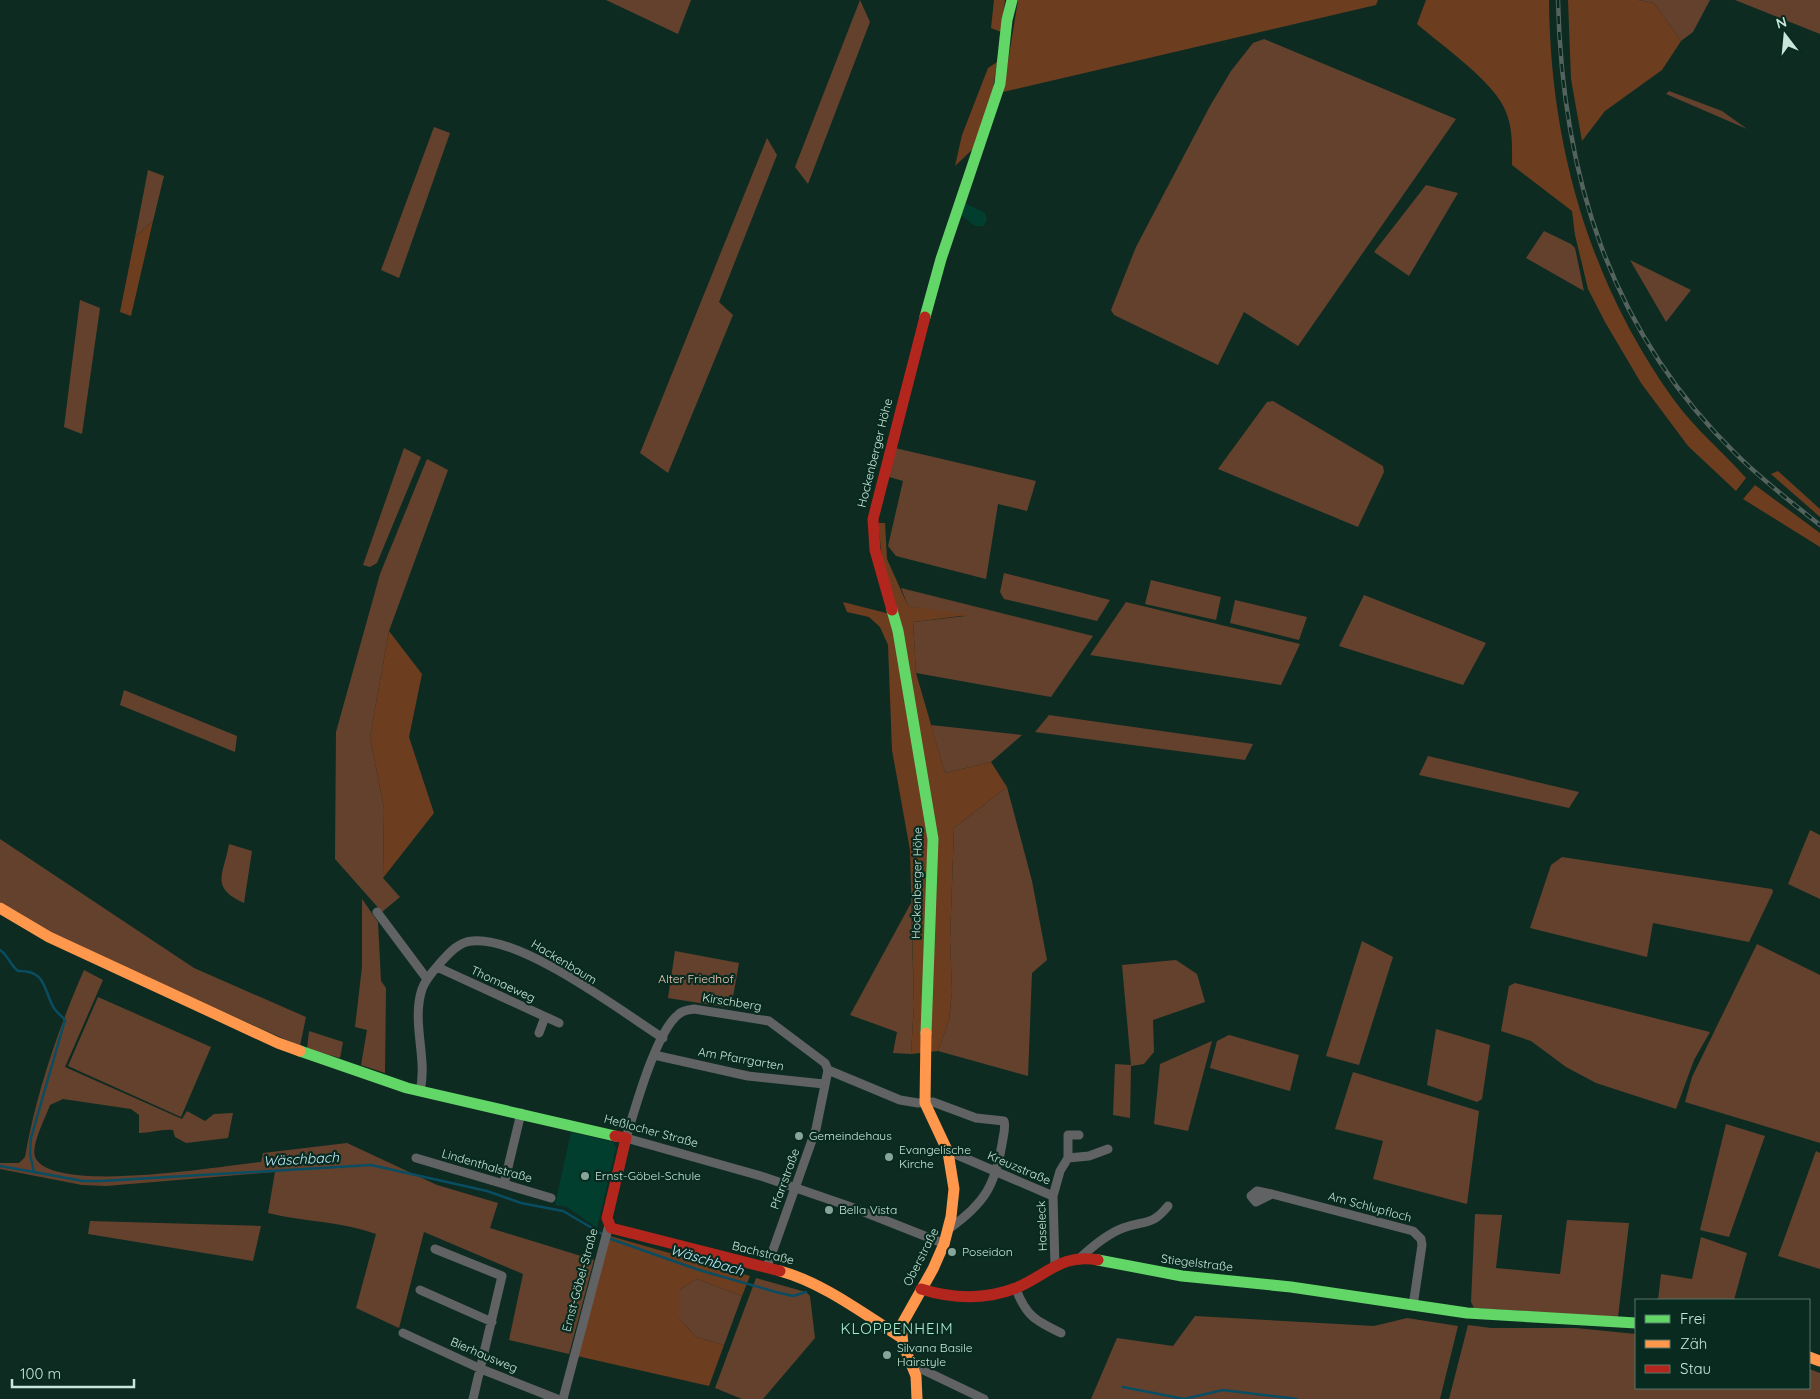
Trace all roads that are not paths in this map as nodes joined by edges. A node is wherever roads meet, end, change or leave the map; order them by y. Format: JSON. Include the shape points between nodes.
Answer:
{"nodes":[{"id":1,"x":1012,"y":0,"type":"edge"},
{"id":2,"x":0,"y":908,"type":"edge"},
{"id":3,"x":378,"y":912,"type":"dead end"},
{"id":4,"x":436,"y":967,"type":"junction"},
{"id":5,"x":427,"y":979,"type":"junction"},
{"id":6,"x":545,"y":1017,"type":"junction"},
{"id":7,"x":559,"y":1023,"type":"dead end"},
{"id":8,"x":539,"y":1033,"type":"dead end"},
{"id":9,"x":663,"y":1038,"type":"junction"},
{"id":10,"x":654,"y":1055,"type":"junction"},
{"id":11,"x":828,"y":1070,"type":"junction"},
{"id":12,"x":824,"y":1084,"type":"junction"},
{"id":13,"x":420,"y":1091,"type":"junction"},
{"id":14,"x":924,"y":1102,"type":"junction"},
{"id":15,"x":522,"y":1113,"type":"junction"},
{"id":16,"x":1079,"y":1135,"type":"dead end"},
{"id":17,"x":626,"y":1138,"type":"junction"},
{"id":18,"x":1108,"y":1149,"type":"dead end"},
{"id":19,"x":948,"y":1151,"type":"junction"},
{"id":20,"x":416,"y":1158,"type":"dead end"},
{"id":21,"x":1068,"y":1158,"type":"junction"},
{"id":22,"x":997,"y":1172,"type":"junction"},
{"id":23,"x":504,"y":1184,"type":"junction"},
{"id":24,"x":795,"y":1188,"type":"junction"},
{"id":25,"x":1272,"y":1194,"type":"dead end"},
{"id":26,"x":1053,"y":1196,"type":"junction"},
{"id":27,"x":551,"y":1198,"type":"dead end"},
{"id":28,"x":1168,"y":1206,"type":"dead end"},
{"id":29,"x":608,"y":1228,"type":"junction"},
{"id":30,"x":950,"y":1228,"type":"junction"},
{"id":31,"x":945,"y":1244,"type":"junction"},
{"id":32,"x":436,"y":1249,"type":"dead end"},
{"id":33,"x":1081,"y":1257,"type":"junction"},
{"id":34,"x":1055,"y":1266,"type":"junction"},
{"id":35,"x":767,"y":1267,"type":"junction"},
{"id":36,"x":921,"y":1289,"type":"junction"},
{"id":37,"x":1016,"y":1289,"type":"junction"},
{"id":38,"x":420,"y":1290,"type":"dead end"},
{"id":39,"x":1413,"y":1306,"type":"junction"},
{"id":40,"x":492,"y":1322,"type":"junction"},
{"id":41,"x":1635,"y":1323,"type":"edge"},
{"id":42,"x":402,"y":1333,"type":"dead end"},
{"id":43,"x":1061,"y":1333,"type":"dead end"},
{"id":44,"x":900,"y":1336,"type":"junction"},
{"id":45,"x":915,"y":1366,"type":"junction"},
{"id":46,"x":481,"y":1369,"type":"junction"},
{"id":47,"x":473,"y":1399,"type":"edge"},
{"id":48,"x":557,"y":1399,"type":"edge"},
{"id":49,"x":563,"y":1399,"type":"edge"},
{"id":50,"x":917,"y":1399,"type":"edge"},
{"id":51,"x":984,"y":1399,"type":"edge"}],
"edges":[{"from":1,"to":14,"type":"street","name":"Hockenberger Höhe","via":[[1000,84],[941,259],[873,519],[875,550],[898,631],[933,839]]},
{"from":2,"to":13,"type":"street","name":"Heßlocher Straße","via":[[49,936],[256,1034]]},
{"from":3,"to":5,"type":"street"},
{"from":4,"to":5,"type":"street","name":"Hackenbaum"},
{"from":4,"to":6,"type":"street","name":"Thomaeweg"},
{"from":4,"to":9,"type":"street","name":"Hackenbaum","via":[[466,942],[504,944],[547,965]]},
{"from":5,"to":13,"type":"street","name":"Hackenbaum","via":[[418,1007],[424,1076]]},
{"from":6,"to":7,"type":"street","name":"Thomaeweg"},
{"from":6,"to":8,"type":"street"},
{"from":9,"to":10,"type":"street","name":"Kirschberg"},
{"from":9,"to":11,"type":"street","name":"Kirschberg","via":[[677,1015],[687,1010],[762,1019],[776,1024],[825,1063]]},
{"from":10,"to":12,"type":"street","name":"Am Pfarrgarten","via":[[748,1076]]},
{"from":10,"to":17,"type":"street","name":"Kirschberg"},
{"from":11,"to":12,"type":"street","name":"Pfarrstraße"},
{"from":11,"to":14,"type":"street","name":"Kirschberg","via":[[889,1097]]},
{"from":12,"to":24,"type":"street","name":"Pfarrstraße","via":[[816,1129]]},
{"from":13,"to":15,"type":"street","name":"Heßlocher Straße"},
{"from":14,"to":19,"type":"street","name":"Oberstraße"},
{"from":14,"to":22,"type":"street","name":"Kirschberg","via":[[933,1102],[976,1118],[1004,1121]]},
{"from":15,"to":17,"type":"street","name":"Heßlocher Straße"},
{"from":15,"to":23,"type":"street"},
{"from":16,"to":21,"type":"street","name":"Haseleck","via":[[1068,1135]]},
{"from":17,"to":24,"type":"street","name":"Heßlocher Straße"},
{"from":17,"to":29,"type":"street","name":"Ernst-Göbel-Straße","via":[[607,1218]]},
{"from":18,"to":21,"type":"street","via":[[1089,1156]]},
{"from":19,"to":22,"type":"street","name":"Kreuzstraße"},
{"from":19,"to":30,"type":"street","name":"Oberstraße","via":[[953,1185]]},
{"from":20,"to":23,"type":"street","name":"Lindenthalstraße"},
{"from":21,"to":26,"type":"street","name":"Haseleck","via":[[1060,1171]]},
{"from":22,"to":26,"type":"street","name":"Kreuzstraße"},
{"from":22,"to":30,"type":"street","via":[[986,1193],[964,1218]]},
{"from":23,"to":27,"type":"street","name":"Lindenthalstraße"},
{"from":24,"to":31,"type":"street","name":"Heßlocher Straße"},
{"from":24,"to":35,"type":"street","name":"Pfarrstraße"},
{"from":25,"to":39,"type":"street","name":"Am Schlupfloch","via":[[1418,1234],[1422,1244]]},
{"from":26,"to":34,"type":"street","name":"Haseleck"},
{"from":28,"to":33,"type":"street","via":[[1157,1220],[1122,1228]]},
{"from":29,"to":35,"type":"street","name":"Bachstraße"},
{"from":29,"to":49,"type":"street","name":"Ernst-Göbel-Straße"},
{"from":30,"to":31,"type":"street","name":"Oberstraße"},
{"from":31,"to":36,"type":"street","name":"Oberstraße"},
{"from":32,"to":40,"type":"street","via":[[502,1276]]},
{"from":33,"to":34,"type":"street","name":"Stiegelstraße"},
{"from":33,"to":39,"type":"street","name":"Stiegelstraße","via":[[1174,1274],[1292,1287]]},
{"from":34,"to":37,"type":"street","name":"Stiegelstraße"},
{"from":35,"to":44,"type":"street","name":"Bachstraße","via":[[818,1285]]},
{"from":36,"to":37,"type":"street","name":"Stiegelstraße","via":[[967,1298]]},
{"from":36,"to":44,"type":"street","name":"Oberstraße","via":[[906,1313]]},
{"from":37,"to":43,"type":"street","via":[[1020,1302],[1034,1320]]},
{"from":38,"to":40,"type":"street"},
{"from":39,"to":41,"type":"street","name":"Stiegelstraße","via":[[1479,1314]]},
{"from":40,"to":46,"type":"street"},
{"from":42,"to":46,"type":"street","name":"Bierhausweg"},
{"from":44,"to":45,"type":"street"},
{"from":45,"to":50,"type":"street","via":[[919,1380]]},
{"from":45,"to":51,"type":"street"},
{"from":46,"to":47,"type":"street"},
{"from":46,"to":48,"type":"street","name":"Bierhausweg"}]}
